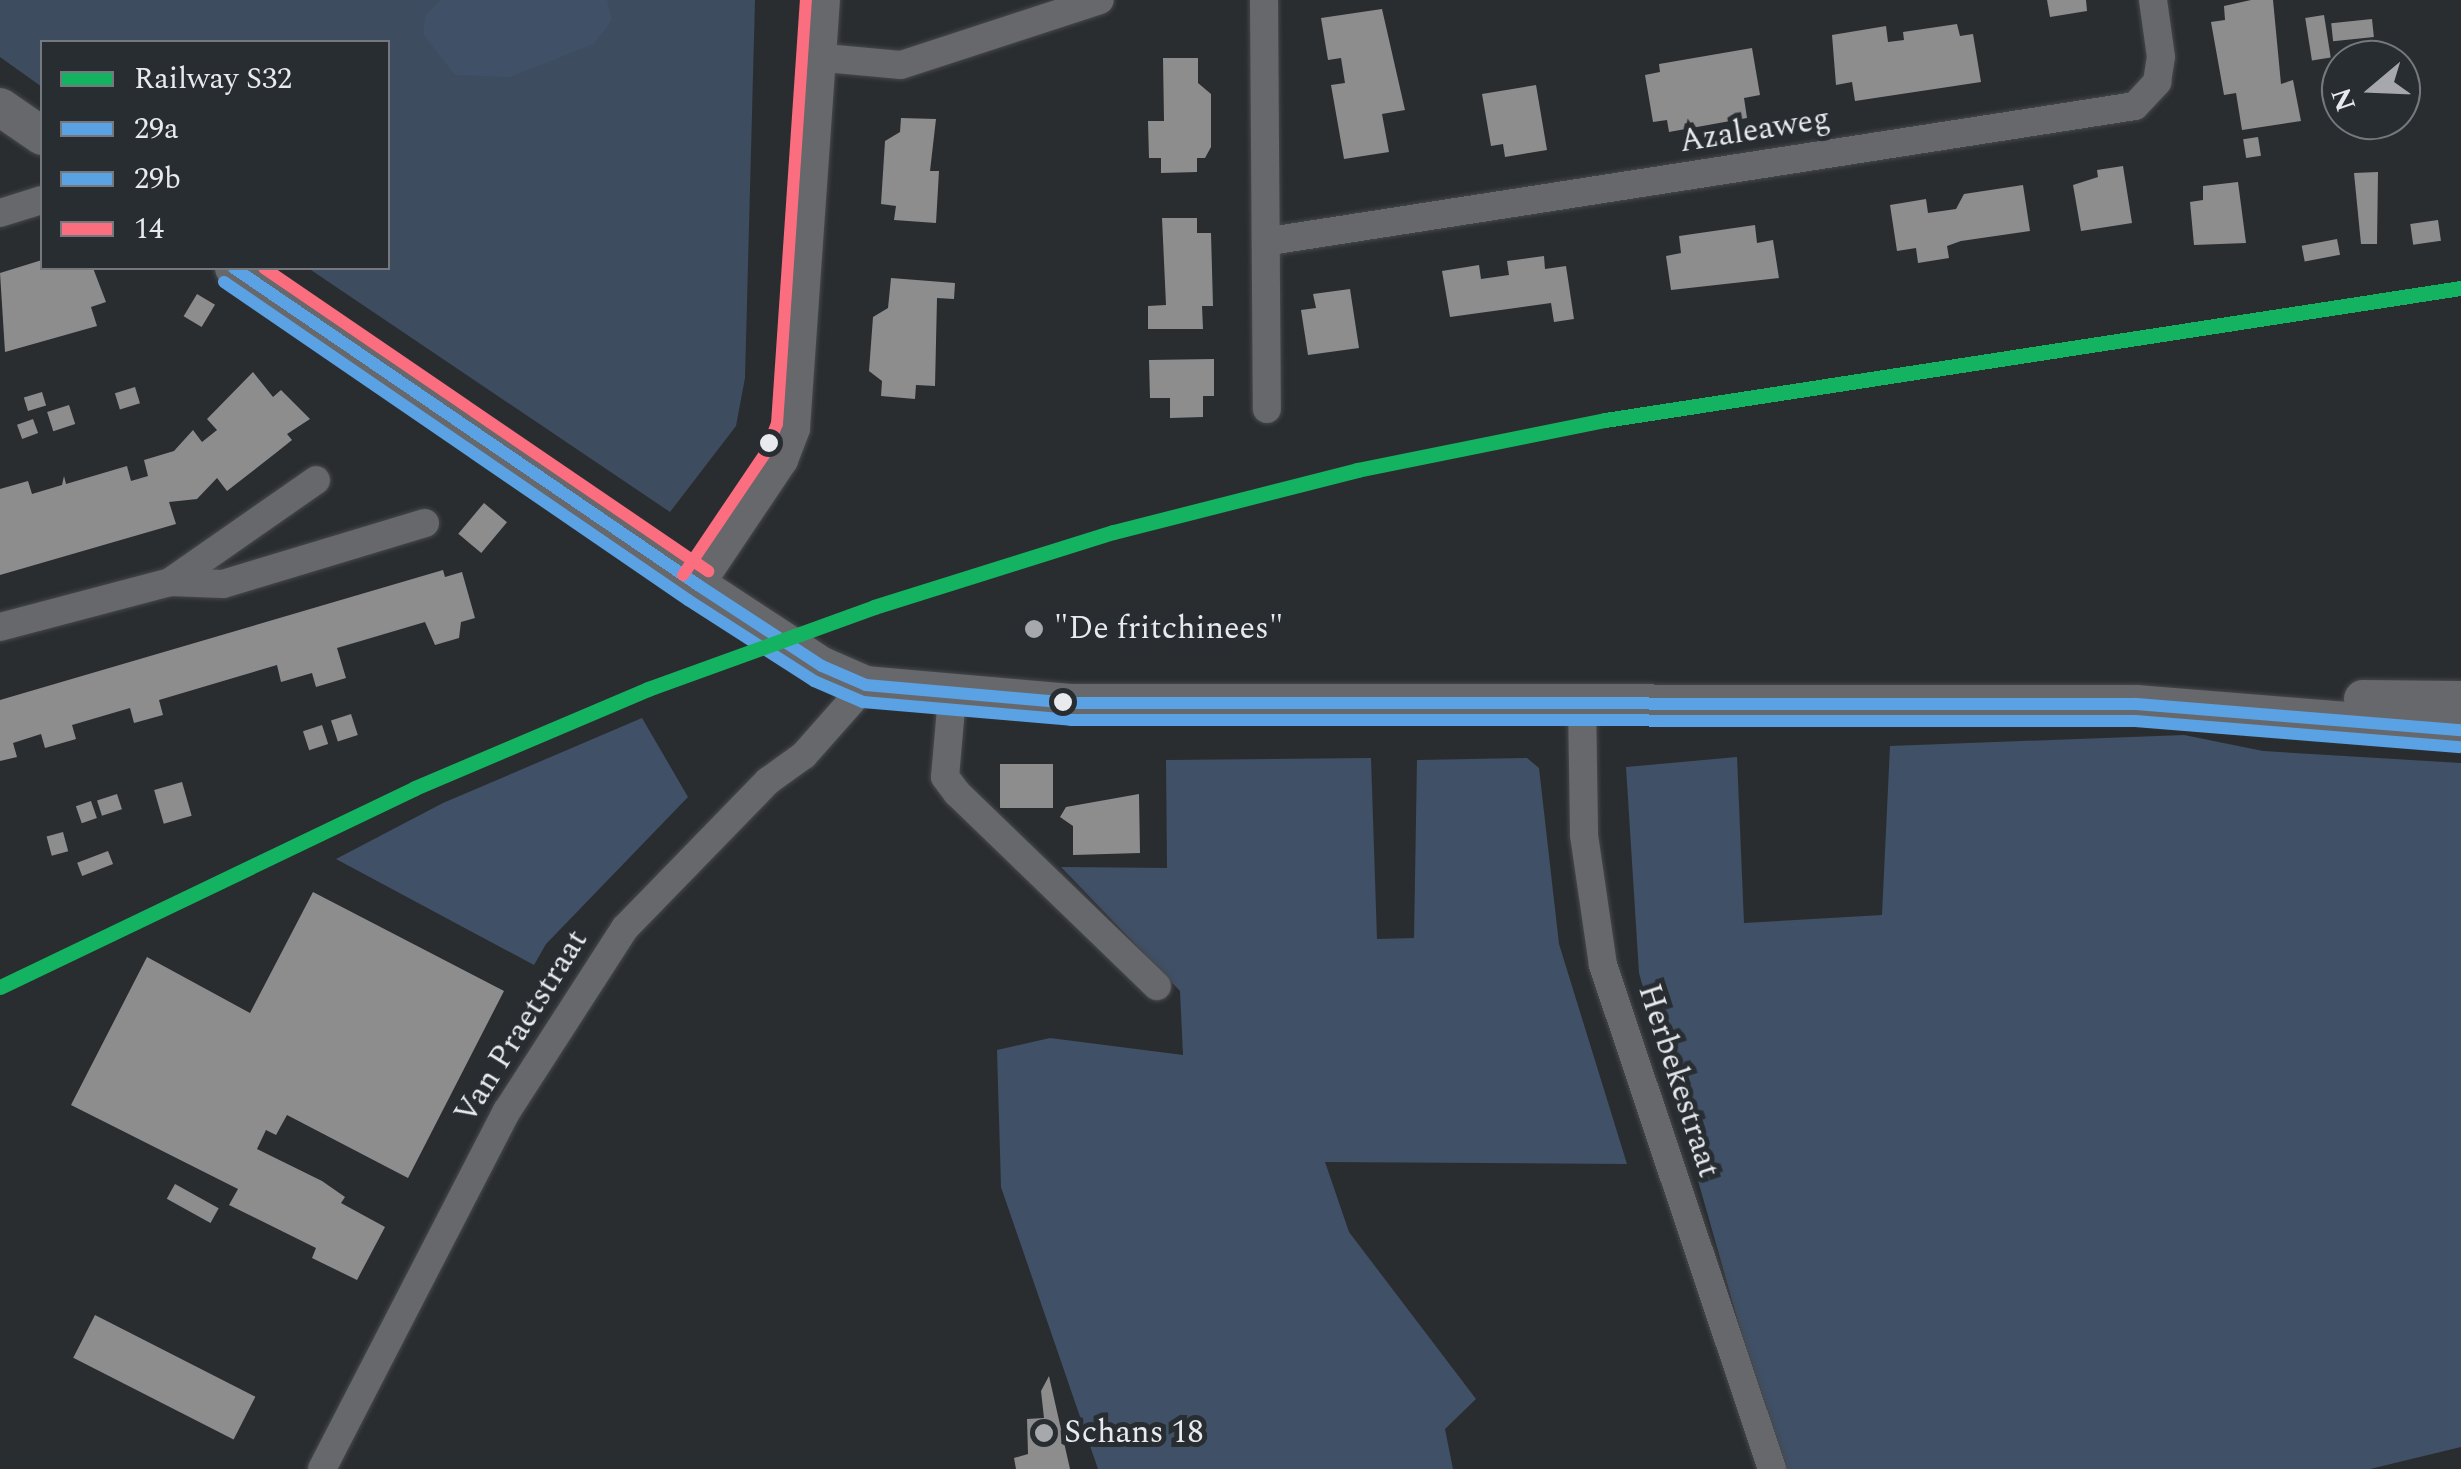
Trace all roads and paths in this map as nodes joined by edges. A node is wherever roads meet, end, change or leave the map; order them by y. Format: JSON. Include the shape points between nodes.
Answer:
{"nodes":[{"id":1,"x":824,"y":0,"type":"edge"},
{"id":2,"x":1100,"y":0,"type":"edge"},
{"id":3,"x":1264,"y":0,"type":"edge"},
{"id":4,"x":2153,"y":0,"type":"edge"},
{"id":5,"x":825,"y":58,"type":"junction"},
{"id":6,"x":0,"y":107,"type":"edge"},
{"id":7,"x":40,"y":135,"type":"edge"},
{"id":8,"x":40,"y":201,"type":"edge"},
{"id":9,"x":0,"y":213,"type":"edge"},
{"id":10,"x":1270,"y":241,"type":"junction"},
{"id":11,"x":237,"y":270,"type":"edge"},
{"id":12,"x":1267,"y":409,"type":"dead end"},
{"id":13,"x":316,"y":480,"type":"dead end"},
{"id":14,"x":426,"y":523,"type":"dead end"},
{"id":15,"x":170,"y":582,"type":"junction"},
{"id":16,"x":698,"y":585,"type":"junction"},
{"id":17,"x":0,"y":628,"type":"edge"},
{"id":18,"x":866,"y":685,"type":"junction"},
{"id":19,"x":952,"y":697,"type":"junction"},
{"id":20,"x":2461,"y":700,"type":"edge"},
{"id":21,"x":1582,"y":702,"type":"junction"},
{"id":22,"x":2136,"y":704,"type":"junction"},
{"id":23,"x":2461,"y":730,"type":"edge"},
{"id":24,"x":1158,"y":986,"type":"dead end"},
{"id":25,"x":322,"y":1469,"type":"edge"},
{"id":26,"x":1772,"y":1469,"type":"edge"}],
"edges":[{"from":1,"to":5,"type":"street"},
{"from":2,"to":5,"type":"street","via":[[901,65]]},
{"from":3,"to":10,"type":"street"},
{"from":4,"to":10,"type":"street","name":"Azaleaweg","via":[[2159,70],[2150,95],[2135,106]]},
{"from":5,"to":16,"type":"street","via":[[794,428],[782,460]]},
{"from":6,"to":7,"type":"main road"},
{"from":8,"to":9,"type":"street"},
{"from":10,"to":12,"type":"street"},
{"from":11,"to":16,"type":"main road"},
{"from":13,"to":15,"type":"street"},
{"from":14,"to":15,"type":"street","via":[[223,584]]},
{"from":15,"to":17,"type":"street"},
{"from":16,"to":18,"type":"main road","via":[[822,666]]},
{"from":18,"to":19,"type":"main road"},
{"from":18,"to":25,"type":"street","name":"Van Praetstraat","via":[[804,755],[768,781],[624,928],[508,1110]]},
{"from":19,"to":21,"type":"main road","via":[[1070,704]]},
{"from":19,"to":24,"type":"street","via":[[945,777],[956,793]]},
{"from":20,"to":22,"type":"main road","via":[[2184,698]]},
{"from":21,"to":22,"type":"main road"},
{"from":21,"to":26,"type":"street","name":"Herbekestraat","via":[[1587,868],[1604,965]]},
{"from":22,"to":23,"type":"main road"}]}
